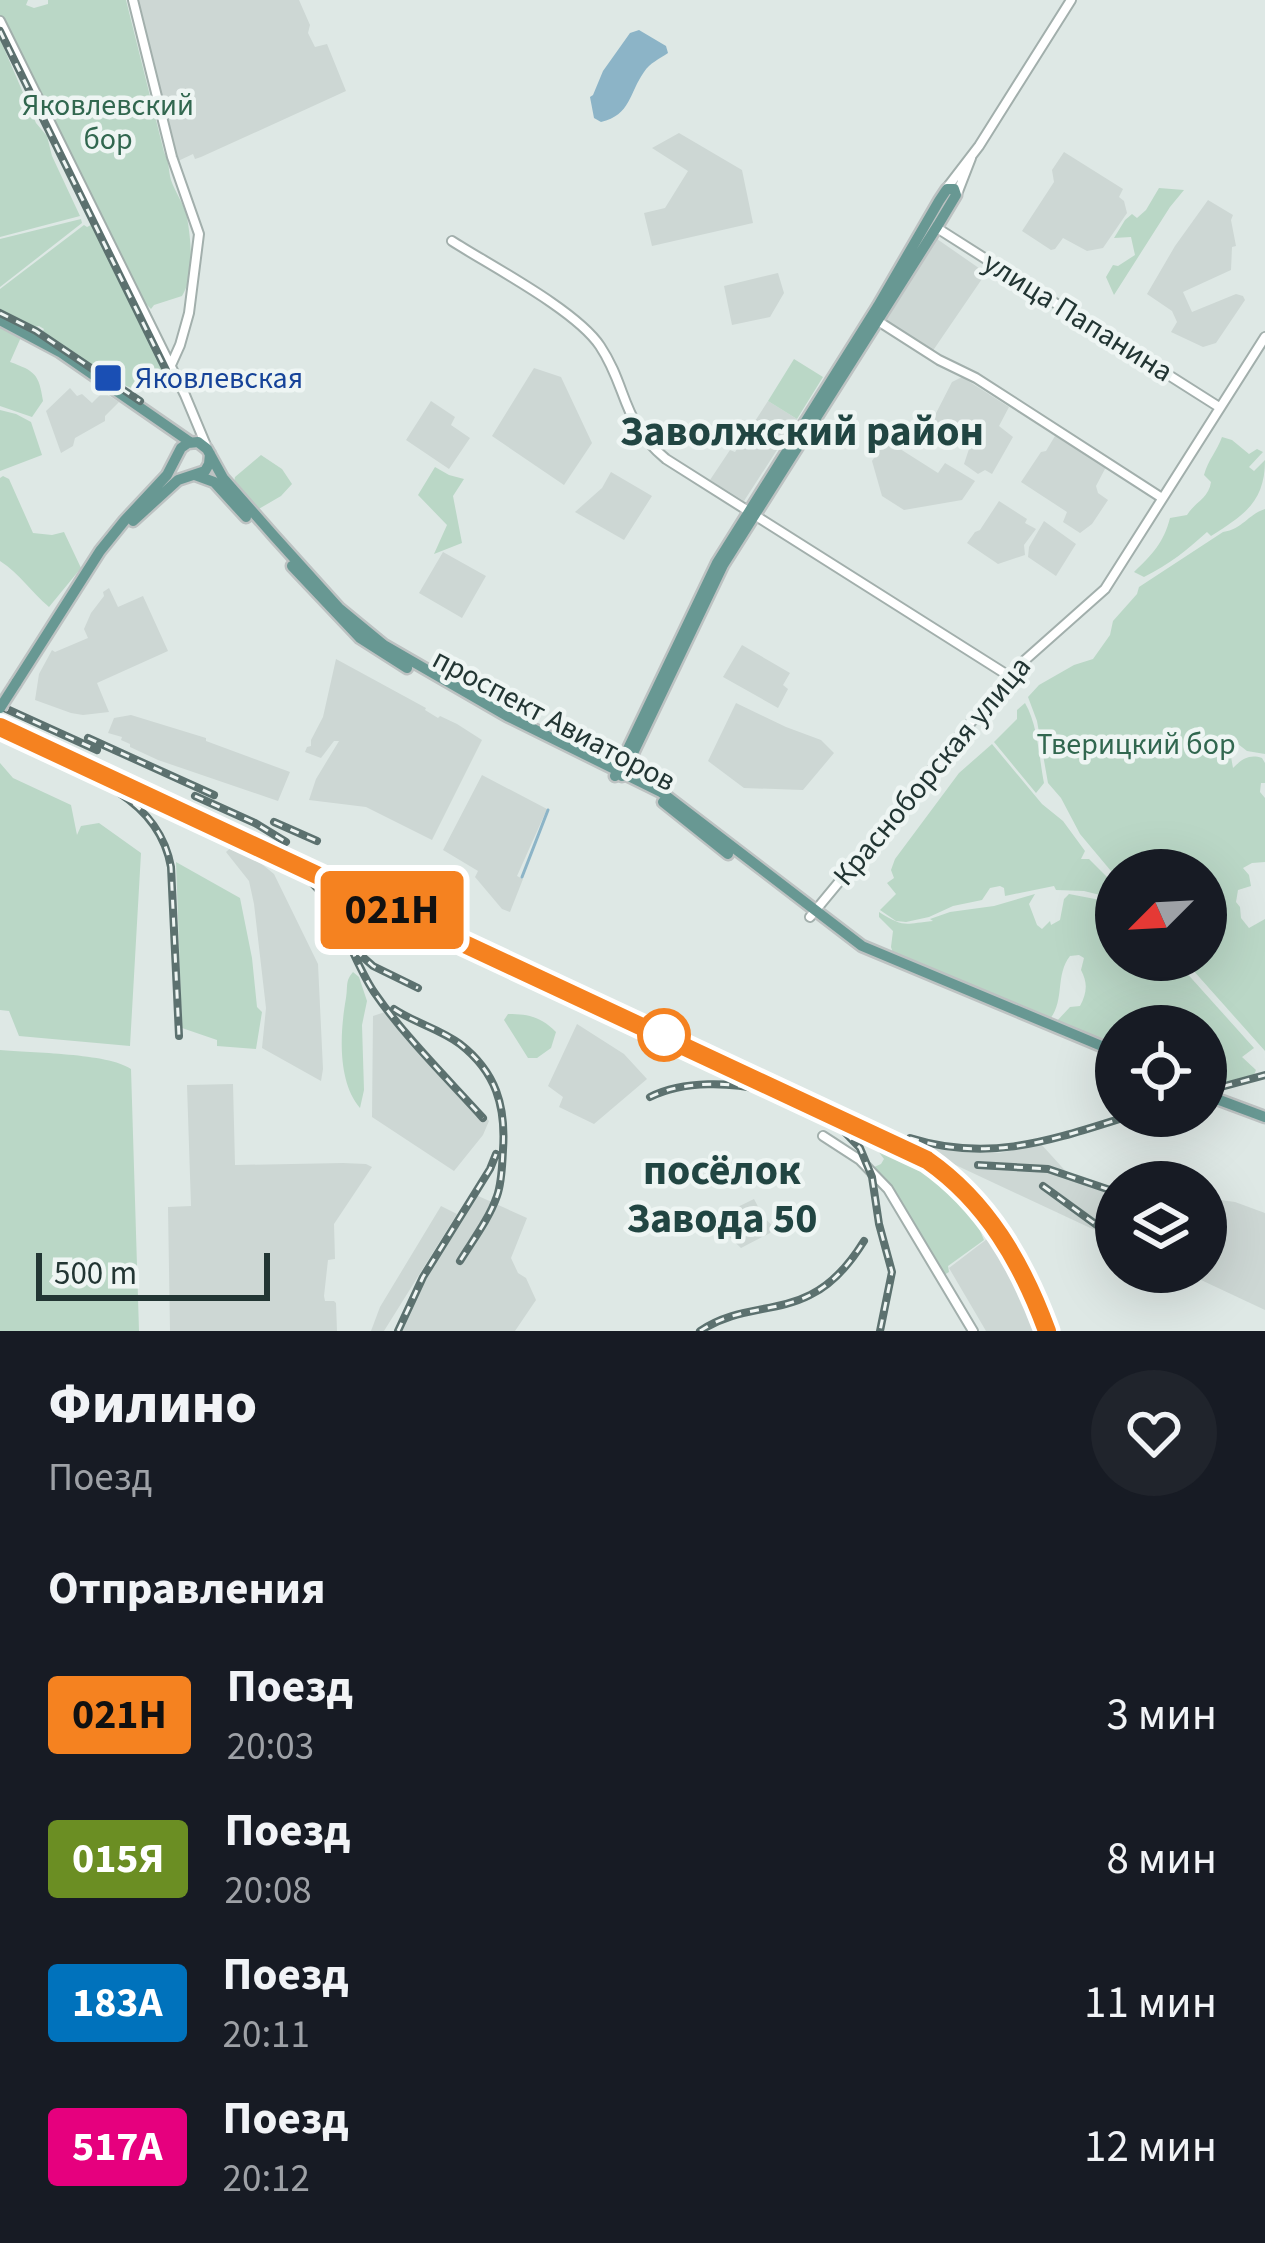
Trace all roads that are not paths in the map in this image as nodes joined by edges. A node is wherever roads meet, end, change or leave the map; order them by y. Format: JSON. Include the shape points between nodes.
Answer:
{"nodes":[{"id":1,"x":133,"y":0,"type":"edge"},
{"id":2,"x":1071,"y":0,"type":"edge"},
{"id":3,"x":0,"y":21,"type":"edge"},
{"id":4,"x":950,"y":194,"type":"junction"},
{"id":5,"x":936,"y":228,"type":"junction"},
{"id":6,"x":452,"y":241,"type":"dead end"},
{"id":7,"x":890,"y":294,"type":"junction"},
{"id":8,"x":874,"y":319,"type":"junction"},
{"id":9,"x":0,"y":320,"type":"edge"},
{"id":10,"x":1265,"y":337,"type":"edge"},
{"id":11,"x":170,"y":366,"type":"junction"},
{"id":12,"x":1219,"y":407,"type":"junction"},
{"id":13,"x":166,"y":426,"type":"junction"},
{"id":14,"x":200,"y":426,"type":"junction"},
{"id":15,"x":190,"y":442,"type":"junction"},
{"id":16,"x":209,"y":453,"type":"junction"},
{"id":17,"x":177,"y":456,"type":"junction"},
{"id":18,"x":194,"y":475,"type":"junction"},
{"id":19,"x":1162,"y":498,"type":"junction"},
{"id":20,"x":751,"y":514,"type":"junction"},
{"id":21,"x":77,"y":588,"type":"junction"},
{"id":22,"x":1010,"y":676,"type":"junction"},
{"id":23,"x":0,"y":708,"type":"edge"},
{"id":24,"x":619,"y":775,"type":"junction"},
{"id":25,"x":812,"y":914,"type":"junction"},
{"id":26,"x":1095,"y":1047,"type":"edge"},
{"id":27,"x":1227,"y":1099,"type":"edge"},
{"id":28,"x":1265,"y":1113,"type":"edge"},
{"id":29,"x":823,"y":1136,"type":"dead end"},
{"id":30,"x":974,"y":1331,"type":"edge"}],
"edges":[{"from":1,"to":11,"type":"street","via":[[199,233],[189,313]]},
{"from":2,"to":4,"type":"street"},
{"from":3,"to":11,"type":"street"},
{"from":4,"to":5,"type":"main road"},
{"from":4,"to":7,"type":"main road","via":[[905,255]]},
{"from":5,"to":7,"type":"main road"},
{"from":5,"to":12,"type":"street","name":"улица Папанина"},
{"from":6,"to":20,"type":"street","via":[[586,330],[647,443]]},
{"from":7,"to":8,"type":"main road"},
{"from":8,"to":19,"type":"street"},
{"from":8,"to":20,"type":"main road"},
{"from":9,"to":13,"type":"main road"},
{"from":10,"to":12,"type":"street","name":"Красноборская улица"},
{"from":11,"to":14,"type":"street"},
{"from":12,"to":19,"type":"street","name":"Красноборская улица"},
{"from":13,"to":15,"type":"main road"},
{"from":13,"to":17,"type":"main road"},
{"from":14,"to":15,"type":"street"},
{"from":14,"to":16,"type":"street"},
{"from":15,"to":16,"type":"main road"},
{"from":15,"to":17,"type":"main road"},
{"from":16,"to":18,"type":"main road","via":[[207,468]]},
{"from":16,"to":24,"type":"main road","name":"проспект Авиаторов","via":[[252,512],[374,638]]},
{"from":17,"to":18,"type":"main road"},
{"from":17,"to":21,"type":"main road"},
{"from":18,"to":21,"type":"main road","via":[[147,506]]},
{"from":18,"to":24,"type":"main road","name":"проспект Авиаторов","via":[[217,484],[369,645],[497,719]]},
{"from":19,"to":22,"type":"street","name":"Красноборская улица","via":[[1105,589]]},
{"from":20,"to":22,"type":"street"},
{"from":20,"to":24,"type":"main road"},
{"from":21,"to":23,"type":"main road","bridge":true},
{"from":22,"to":25,"type":"street","name":"Красноборская улица"},
{"from":24,"to":25,"type":"main road","name":"проспект Авиаторов"},
{"from":25,"to":26,"type":"main road","name":"проспект Авиаторов","via":[[872,951]]},
{"from":27,"to":28,"type":"main road"},
{"from":29,"to":30,"type":"street","via":[[883,1183]]}]}
